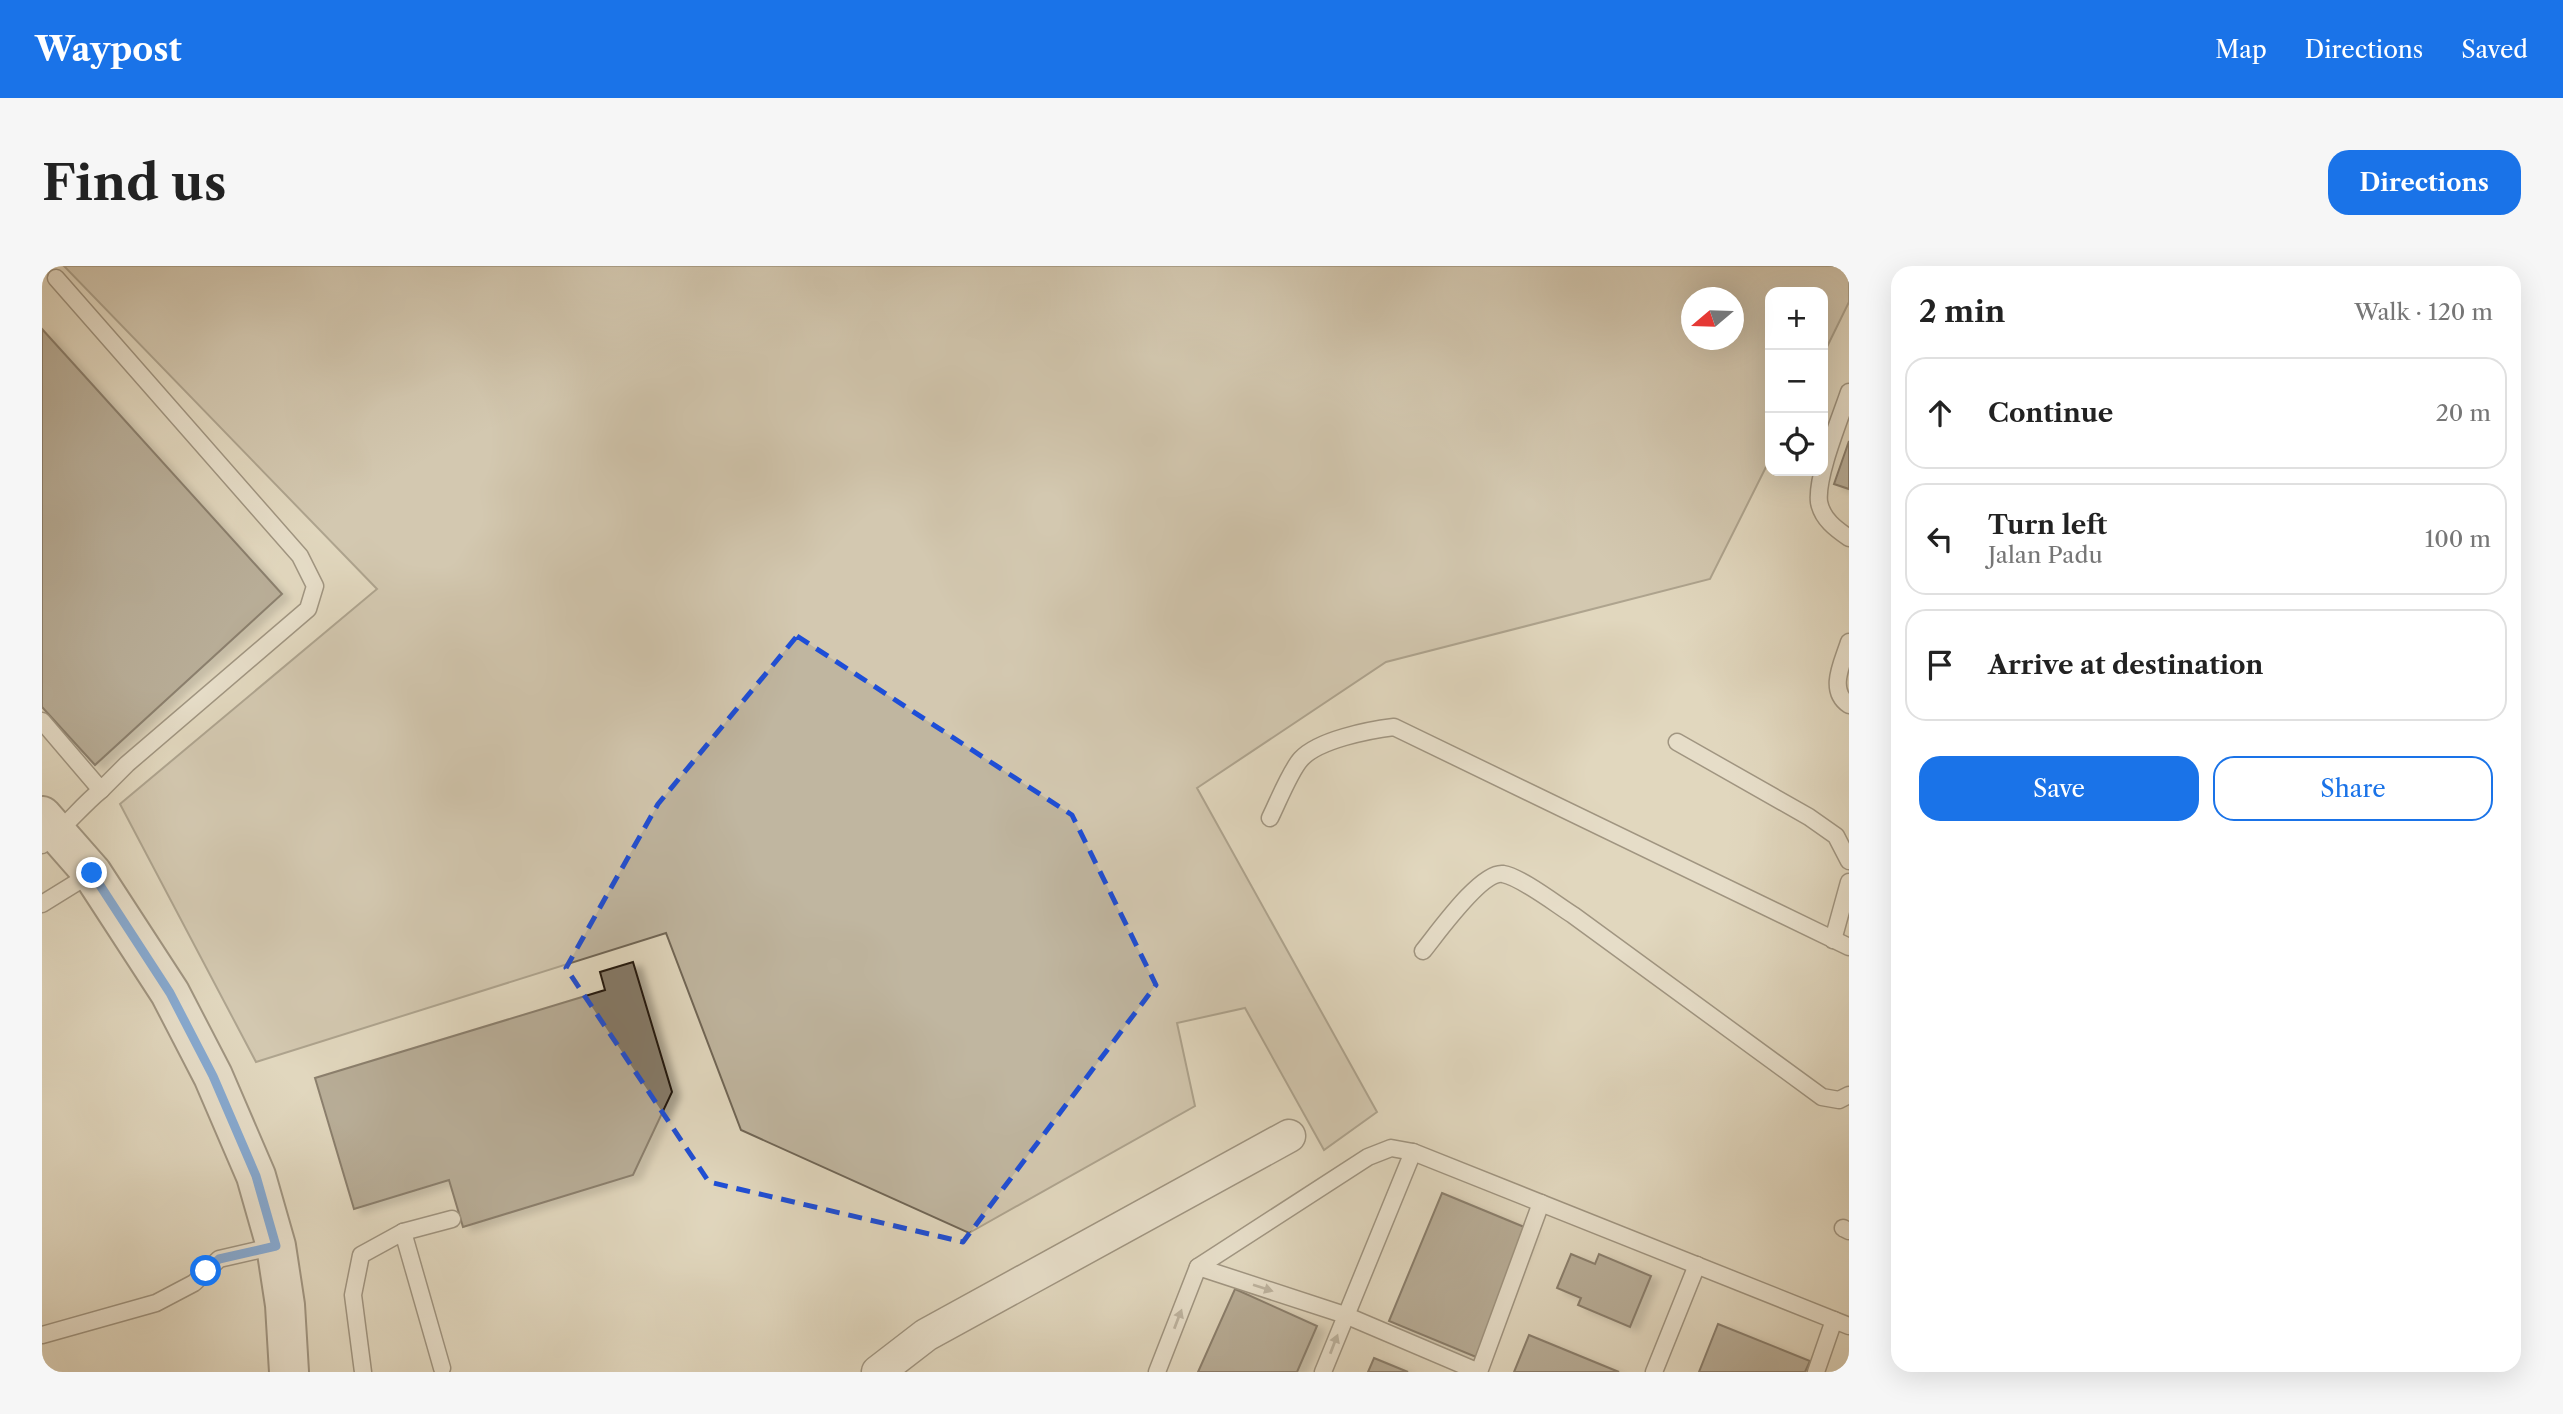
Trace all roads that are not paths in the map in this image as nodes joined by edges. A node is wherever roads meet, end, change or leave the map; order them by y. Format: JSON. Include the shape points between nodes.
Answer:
{"nodes":[{"id":1,"x":56,"y":278,"type":"dead end"},
{"id":2,"x":1849,"y":392,"type":"edge"},
{"id":3,"x":1849,"y":538,"type":"edge"},
{"id":4,"x":1849,"y":642,"type":"edge"},
{"id":5,"x":1849,"y":705,"type":"edge"},
{"id":6,"x":42,"y":721,"type":"edge"},
{"id":7,"x":1677,"y":742,"type":"dead end"},
{"id":8,"x":101,"y":790,"type":"junction"},
{"id":9,"x":1270,"y":818,"type":"dead end"},
{"id":10,"x":47,"y":832,"type":"edge"},
{"id":11,"x":1849,"y":861,"type":"edge"},
{"id":12,"x":92,"y":873,"type":"junction"},
{"id":13,"x":1849,"y":882,"type":"edge"},
{"id":14,"x":42,"y":904,"type":"edge"},
{"id":15,"x":1833,"y":940,"type":"junction"},
{"id":16,"x":1849,"y":947,"type":"edge"},
{"id":17,"x":1423,"y":951,"type":"dead end"},
{"id":18,"x":1849,"y":1095,"type":"edge"},
{"id":19,"x":1289,"y":1136,"type":"dead end"},
{"id":20,"x":1413,"y":1152,"type":"junction"},
{"id":21,"x":1541,"y":1203,"type":"junction"},
{"id":22,"x":452,"y":1219,"type":"dead end"},
{"id":23,"x":403,"y":1232,"type":"junction"},
{"id":24,"x":276,"y":1246,"type":"junction"},
{"id":25,"x":1698,"y":1265,"type":"junction"},
{"id":26,"x":1198,"y":1267,"type":"junction"},
{"id":27,"x":1345,"y":1315,"type":"junction"},
{"id":28,"x":1842,"y":1323,"type":"edge"},
{"id":29,"x":42,"y":1335,"type":"edge"},
{"id":30,"x":442,"y":1368,"type":"dead end"},
{"id":31,"x":880,"y":1371,"type":"edge"},
{"id":32,"x":289,"y":1372,"type":"edge"},
{"id":33,"x":363,"y":1372,"type":"edge"},
{"id":34,"x":1157,"y":1372,"type":"edge"},
{"id":35,"x":1323,"y":1372,"type":"edge"},
{"id":36,"x":1479,"y":1372,"type":"edge"},
{"id":37,"x":1654,"y":1372,"type":"edge"},
{"id":38,"x":1816,"y":1372,"type":"edge"}],
"edges":[{"from":1,"to":8,"type":"lane","via":[[300,555],[315,586],[308,609]]},
{"from":2,"to":3,"type":"lane","via":[[1819,484],[1819,503],[1830,525]]},
{"from":4,"to":5,"type":"lane","via":[[1837,688]]},
{"from":6,"to":8,"type":"lane"},
{"from":7,"to":11,"type":"lane","via":[[1809,817],[1836,836]]},
{"from":8,"to":10,"type":"lane"},
{"from":9,"to":15,"type":"lane","via":[[1301,758],[1328,743],[1394,727]]},
{"from":10,"to":12,"type":"street"},
{"from":12,"to":14,"type":"lane"},
{"from":12,"to":24,"type":"street","via":[[170,993],[213,1076],[256,1176]]},
{"from":13,"to":15,"type":"lane"},
{"from":15,"to":16,"type":"lane"},
{"from":17,"to":18,"type":"lane","via":[[1483,881],[1505,874],[1573,915],[1822,1097],[1839,1100]]},
{"from":19,"to":31,"type":"street","via":[[926,1335]]},
{"from":20,"to":21,"type":"lane"},
{"from":20,"to":26,"type":"lane","via":[[1391,1148],[1368,1157]]},
{"from":20,"to":27,"type":"lane"},
{"from":21,"to":25,"type":"lane"},
{"from":21,"to":36,"type":"lane"},
{"from":22,"to":23,"type":"lane"},
{"from":23,"to":30,"type":"lane"},
{"from":23,"to":33,"type":"lane","via":[[361,1255],[353,1295]]},
{"from":24,"to":29,"type":"lane","via":[[219,1259],[194,1283],[156,1303]]},
{"from":24,"to":32,"type":"street"},
{"from":25,"to":28,"type":"lane"},
{"from":25,"to":37,"type":"lane"},
{"from":26,"to":27,"type":"lane","one_way":true},
{"from":34,"to":26,"type":"lane","one_way":true},
{"from":35,"to":27,"type":"lane","one_way":true},
{"from":27,"to":36,"type":"lane"},
{"from":28,"to":38,"type":"lane"}]}
